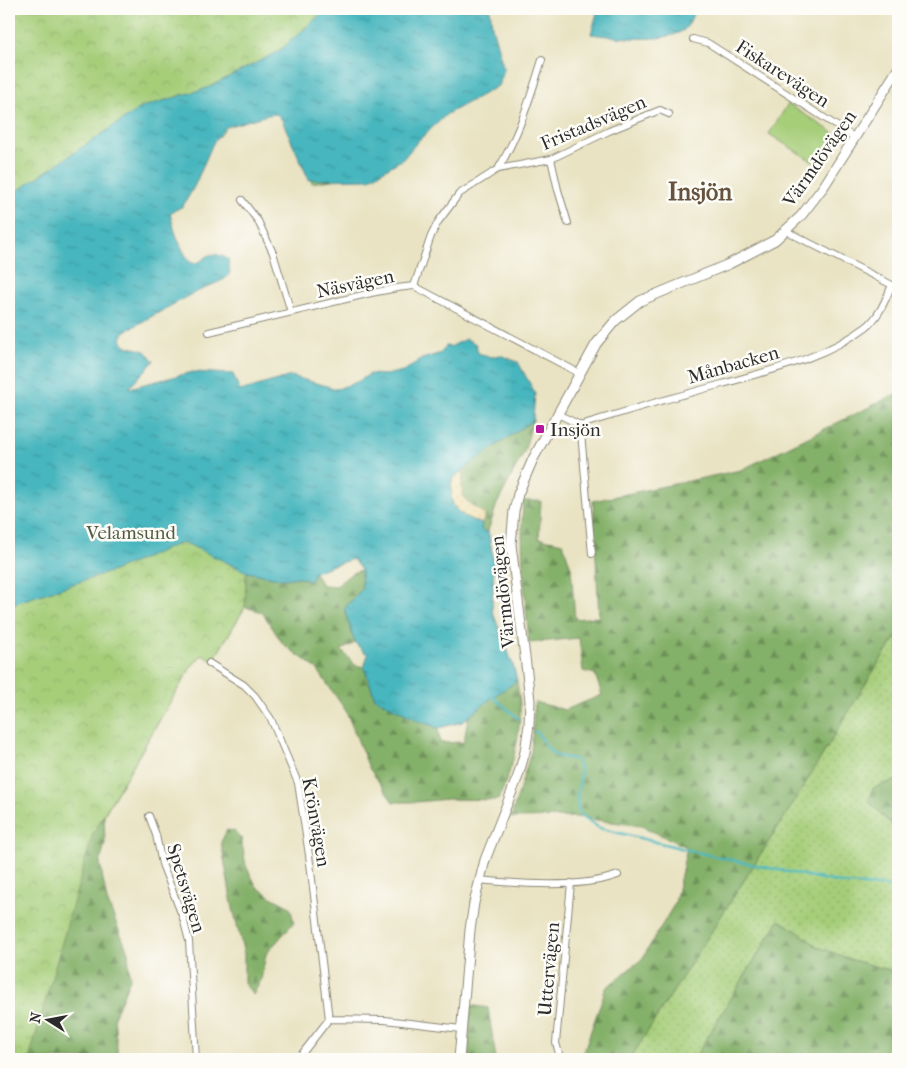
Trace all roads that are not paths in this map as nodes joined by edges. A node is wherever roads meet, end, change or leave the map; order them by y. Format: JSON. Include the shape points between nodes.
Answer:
{"nodes":[{"id":1,"x":693,"y":39,"type":"dead end"},
{"id":2,"x":542,"y":60,"type":"dead end"},
{"id":3,"x":898,"y":69,"type":"edge"},
{"id":4,"x":669,"y":114,"type":"dead end"},
{"id":5,"x":854,"y":137,"type":"junction"},
{"id":6,"x":551,"y":159,"type":"junction"},
{"id":7,"x":498,"y":169,"type":"junction"},
{"id":8,"x":242,"y":200,"type":"dead end"},
{"id":9,"x":568,"y":223,"type":"dead end"},
{"id":10,"x":786,"y":230,"type":"junction"},
{"id":11,"x":414,"y":286,"type":"junction"},
{"id":12,"x":895,"y":287,"type":"edge"},
{"id":13,"x":291,"y":312,"type":"junction"},
{"id":14,"x":209,"y":332,"type":"dead end"},
{"id":15,"x":579,"y":373,"type":"junction"},
{"id":16,"x":558,"y":414,"type":"junction"},
{"id":17,"x":582,"y":426,"type":"junction"},
{"id":18,"x":592,"y":554,"type":"dead end"},
{"id":19,"x":209,"y":663,"type":"dead end"},
{"id":20,"x":149,"y":816,"type":"dead end"},
{"id":21,"x":618,"y":875,"type":"dead end"},
{"id":22,"x":479,"y":880,"type":"junction"},
{"id":23,"x":571,"y":883,"type":"junction"},
{"id":24,"x":329,"y":1019,"type":"junction"},
{"id":25,"x":461,"y":1029,"type":"junction"},
{"id":26,"x":560,"y":1057,"type":"dead end"},
{"id":27,"x":196,"y":1059,"type":"edge"},
{"id":28,"x":298,"y":1059,"type":"edge"},
{"id":29,"x":459,"y":1059,"type":"edge"}],
"edges":[{"from":1,"to":5,"type":"street","name":"Fiskarevägen","via":[[708,43]]},
{"from":2,"to":7,"type":"street","via":[[521,124]]},
{"from":3,"to":5,"type":"main road","name":"Värmdövägen"},
{"from":4,"to":6,"type":"street","name":"Fristadsvägen","via":[[660,110]]},
{"from":5,"to":10,"type":"main road","name":"Värmdövägen","via":[[811,203]]},
{"from":6,"to":7,"type":"street","name":"Fristadsvägen"},
{"from":6,"to":9,"type":"street"},
{"from":7,"to":11,"type":"street","name":"Fristadsvägen","via":[[459,194],[438,222]]},
{"from":8,"to":13,"type":"street","via":[[258,221],[273,253]]},
{"from":10,"to":12,"type":"street"},
{"from":10,"to":15,"type":"main road","name":"Värmdövägen","via":[[775,240],[729,264],[640,301],[602,336]]},
{"from":11,"to":13,"type":"street","name":"Näsvägen"},
{"from":11,"to":15,"type":"street","name":"Näsvägen"},
{"from":12,"to":17,"type":"street","name":"Månbacken","via":[[867,326],[834,347]]},
{"from":13,"to":14,"type":"street","name":"Näsvägen"},
{"from":15,"to":16,"type":"main road","name":"Värmdövägen"},
{"from":16,"to":17,"type":"street"},
{"from":16,"to":22,"type":"main road","name":"Värmdövägen","via":[[533,459],[514,511],[511,545],[530,702],[529,725],[518,776]]},
{"from":17,"to":18,"type":"street","via":[[580,433]]},
{"from":19,"to":24,"type":"street","name":"Krönvägen","via":[[256,696],[271,719],[298,783],[310,855]]},
{"from":20,"to":27,"type":"street","name":"Spetsvägen","via":[[189,941]]},
{"from":21,"to":23,"type":"street"},
{"from":22,"to":23,"type":"street","via":[[522,884]]},
{"from":22,"to":25,"type":"main road","name":"Värmdövägen","via":[[470,930]]},
{"from":23,"to":26,"type":"street","name":"Uttervägen","via":[[556,1043]]},
{"from":24,"to":25,"type":"street","via":[[385,1020]]},
{"from":24,"to":28,"type":"street"},
{"from":25,"to":29,"type":"main road","name":"Värmdövägen"}]}
